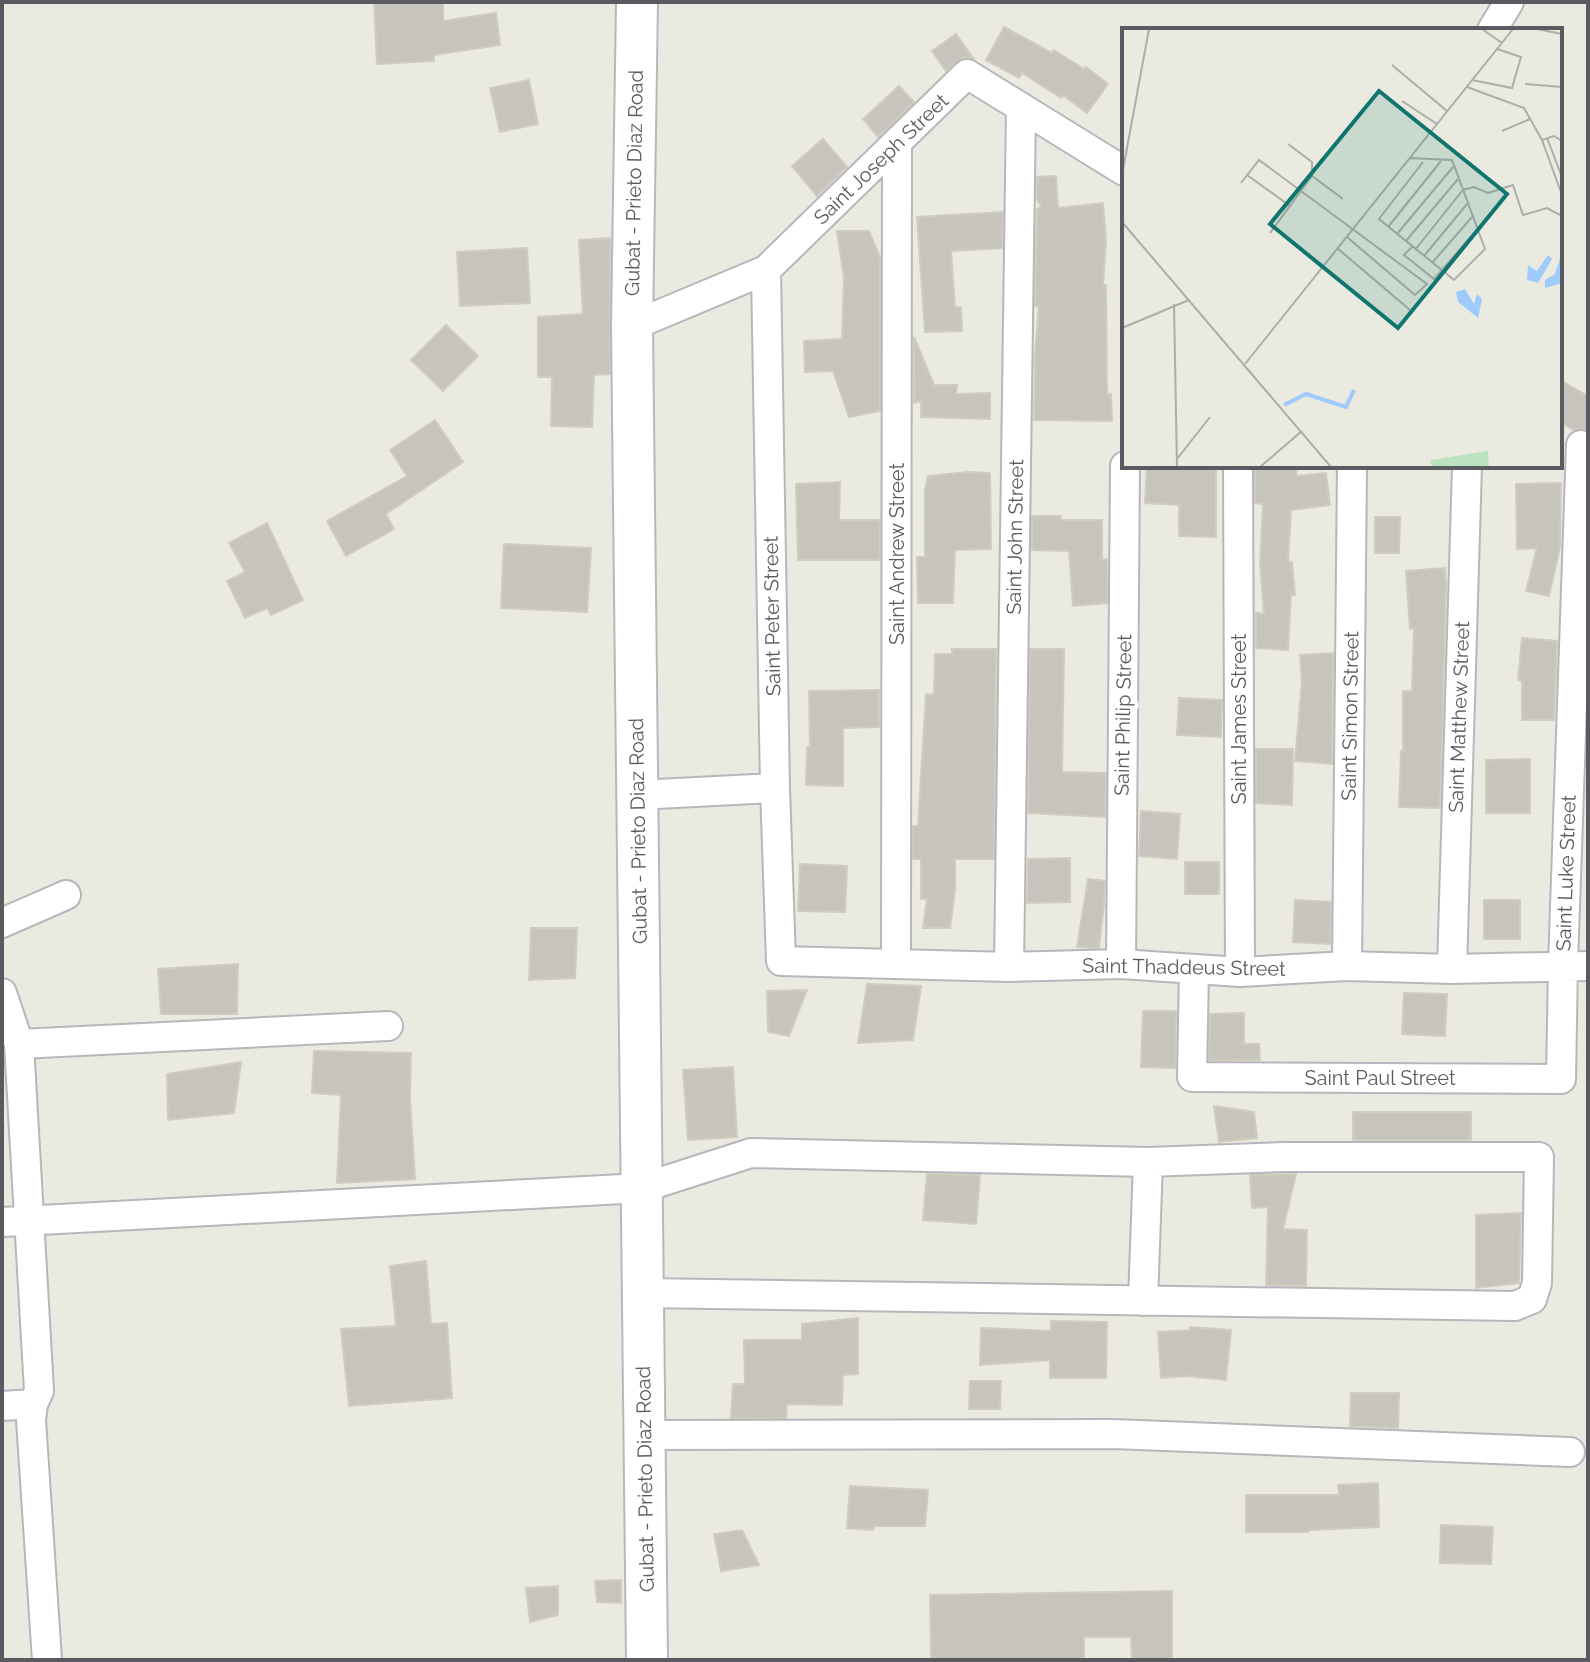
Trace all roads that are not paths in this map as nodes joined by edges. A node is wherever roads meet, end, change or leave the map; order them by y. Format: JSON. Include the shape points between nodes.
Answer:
{"nodes":[{"id":1,"x":637,"y":2,"type":"edge"},
{"id":2,"x":1509,"y":2,"type":"edge"},
{"id":3,"x":1493,"y":28,"type":"edge"},
{"id":4,"x":1021,"y":107,"type":"junction"},
{"id":5,"x":897,"y":143,"type":"junction"},
{"id":6,"x":1122,"y":170,"type":"edge"},
{"id":7,"x":766,"y":270,"type":"junction"},
{"id":8,"x":632,"y":326,"type":"junction"},
{"id":9,"x":1576,"y":442,"type":"edge"},
{"id":10,"x":1125,"y":468,"type":"edge"},
{"id":11,"x":1238,"y":468,"type":"edge"},
{"id":12,"x":1352,"y":468,"type":"edge"},
{"id":13,"x":1467,"y":468,"type":"edge"},
{"id":14,"x":775,"y":788,"type":"junction"},
{"id":15,"x":637,"y":795,"type":"junction"},
{"id":16,"x":66,"y":895,"type":"dead end"},
{"id":17,"x":2,"y":923,"type":"edge"},
{"id":18,"x":781,"y":961,"type":"joint"},
{"id":19,"x":896,"y":964,"type":"junction"},
{"id":20,"x":1121,"y":964,"type":"junction"},
{"id":21,"x":1347,"y":966,"type":"junction"},
{"id":22,"x":1575,"y":966,"type":"edge"},
{"id":23,"x":1009,"y":967,"type":"junction"},
{"id":24,"x":1194,"y":969,"type":"junction"},
{"id":25,"x":1452,"y":969,"type":"junction"},
{"id":26,"x":1240,"y":972,"type":"junction"},
{"id":27,"x":2,"y":993,"type":"edge"},
{"id":28,"x":388,"y":1026,"type":"dead end"},
{"id":29,"x":19,"y":1044,"type":"junction"},
{"id":30,"x":1148,"y":1162,"type":"junction"},
{"id":31,"x":642,"y":1188,"type":"junction"},
{"id":32,"x":15,"y":1221,"type":"edge"},
{"id":33,"x":643,"y":1293,"type":"junction"},
{"id":34,"x":1143,"y":1301,"type":"junction"},
{"id":35,"x":33,"y":1404,"type":"junction"},
{"id":36,"x":2,"y":1406,"type":"edge"},
{"id":37,"x":645,"y":1435,"type":"junction"},
{"id":38,"x":1570,"y":1452,"type":"dead end"},
{"id":39,"x":47,"y":1660,"type":"edge"},
{"id":40,"x":647,"y":1660,"type":"edge"}],
"edges":[{"from":1,"to":8,"type":"main road","name":"Gubat - Prieto Diaz Road"},
{"from":2,"to":3,"type":"street"},
{"from":4,"to":5,"type":"street","name":"Saint Joseph Street","via":[[967,74]]},
{"from":4,"to":6,"type":"street","name":"Saint Joseph Street"},
{"from":4,"to":23,"type":"street","name":"Saint John Street"},
{"from":5,"to":7,"type":"street","name":"Saint Joseph Street"},
{"from":5,"to":19,"type":"street","name":"Saint Andrew Street"},
{"from":7,"to":8,"type":"street","name":"Saint Joseph Street"},
{"from":7,"to":14,"type":"street","name":"Saint Peter Street"},
{"from":8,"to":15,"type":"main road","name":"Gubat - Prieto Diaz Road"},
{"from":9,"to":22,"type":"street","name":"Saint Luke Street"},
{"from":10,"to":20,"type":"street","name":"Saint Philip Street"},
{"from":11,"to":26,"type":"street","name":"Saint James Street"},
{"from":12,"to":21,"type":"street","name":"Saint Simon Street"},
{"from":13,"to":25,"type":"street","name":"Saint Matthew Street"},
{"from":14,"to":15,"type":"street"},
{"from":14,"to":18,"type":"street","name":"Saint Peter Street"},
{"from":15,"to":31,"type":"main road","name":"Gubat - Prieto Diaz Road"},
{"from":16,"to":17,"type":"street"},
{"from":18,"to":19,"type":"street","name":"Saint Thaddeus Street"},
{"from":19,"to":23,"type":"street","name":"Saint Thaddeus Street"},
{"from":20,"to":23,"type":"street","name":"Saint Thaddeus Street"},
{"from":20,"to":24,"type":"street","name":"Saint Thaddeus Street"},
{"from":21,"to":25,"type":"street","name":"Saint Thaddeus Street"},
{"from":21,"to":26,"type":"street","name":"Saint Thaddeus Street"},
{"from":22,"to":24,"type":"street","name":"Saint Paul Street","via":[[1561,1079],[1192,1077]]},
{"from":22,"to":25,"type":"street","name":"Saint Thaddeus Street"},
{"from":24,"to":26,"type":"street","name":"Saint Thaddeus Street"},
{"from":27,"to":29,"type":"street"},
{"from":28,"to":29,"type":"street"},
{"from":29,"to":32,"type":"street"},
{"from":30,"to":31,"type":"street","via":[[751,1153]]},
{"from":30,"to":34,"type":"street"},
{"from":30,"to":34,"type":"street","via":[[1539,1157],[1537,1283],[1532,1299],[1515,1306]]},
{"from":31,"to":32,"type":"street"},
{"from":31,"to":33,"type":"main road","name":"Gubat - Prieto Diaz Road"},
{"from":32,"to":35,"type":"street","via":[[39,1391]]},
{"from":33,"to":34,"type":"street"},
{"from":33,"to":37,"type":"main road","name":"Gubat - Prieto Diaz Road"},
{"from":35,"to":36,"type":"street"},
{"from":35,"to":39,"type":"street"},
{"from":37,"to":38,"type":"street","via":[[1113,1434]]},
{"from":37,"to":40,"type":"main road","name":"Gubat - Prieto Diaz Road"}]}
